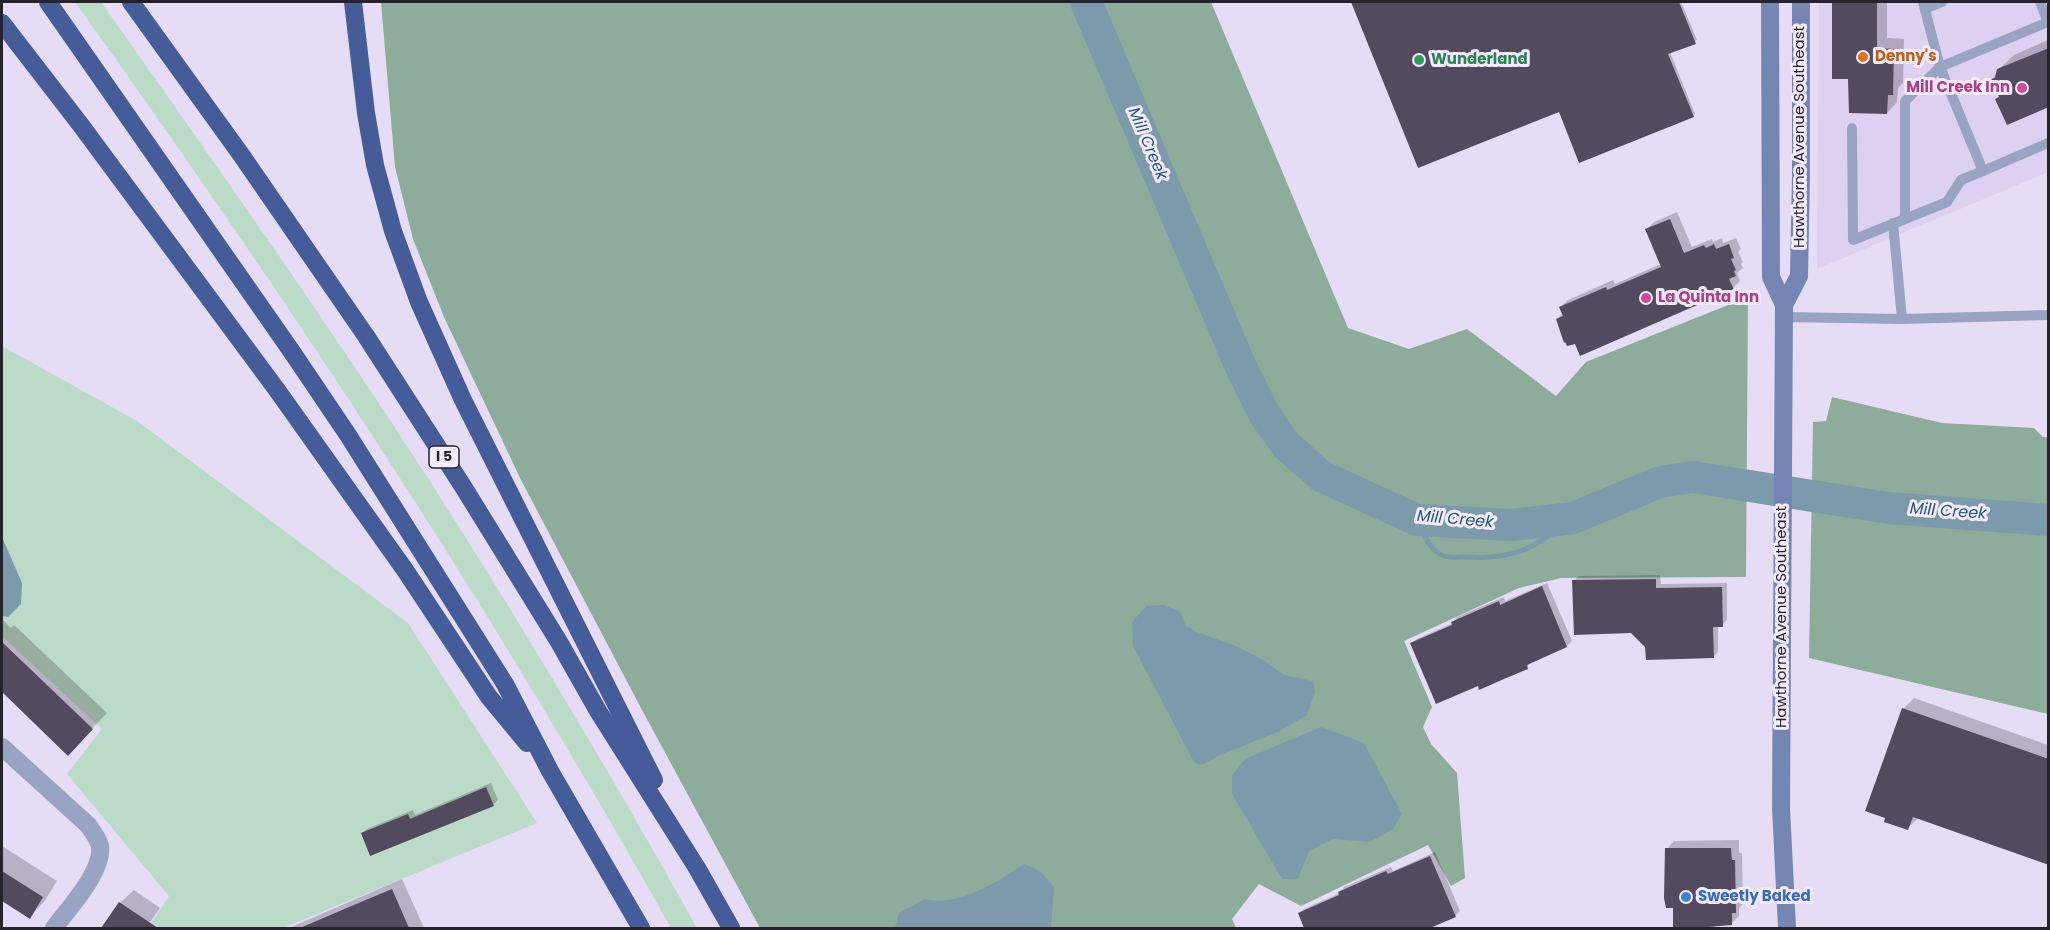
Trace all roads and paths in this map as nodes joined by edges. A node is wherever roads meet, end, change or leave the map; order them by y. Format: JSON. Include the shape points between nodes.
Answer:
{"nodes":[{"id":1,"x":48,"y":2,"type":"edge"},
{"id":2,"x":131,"y":2,"type":"edge"},
{"id":3,"x":1770,"y":2,"type":"edge"},
{"id":4,"x":1801,"y":2,"type":"edge"},
{"id":5,"x":1942,"y":2,"type":"edge"},
{"id":6,"x":2040,"y":2,"type":"edge"},
{"id":7,"x":354,"y":5,"type":"edge"},
{"id":8,"x":1924,"y":5,"type":"edge"},
{"id":9,"x":2048,"y":22,"type":"edge"},
{"id":10,"x":2,"y":23,"type":"edge"},
{"id":11,"x":1940,"y":67,"type":"junction"},
{"id":12,"x":1852,"y":128,"type":"dead end"},
{"id":13,"x":2049,"y":143,"type":"edge"},
{"id":14,"x":1983,"y":171,"type":"junction"},
{"id":15,"x":1905,"y":219,"type":"junction"},
{"id":16,"x":1893,"y":224,"type":"junction"},
{"id":17,"x":1784,"y":311,"type":"junction"},
{"id":18,"x":2049,"y":315,"type":"edge"},
{"id":19,"x":1902,"y":319,"type":"junction"},
{"id":20,"x":2,"y":747,"type":"edge"},
{"id":21,"x":550,"y":771,"type":"junction"},
{"id":22,"x":697,"y":868,"type":"junction"},
{"id":23,"x":54,"y":928,"type":"edge"},
{"id":24,"x":641,"y":928,"type":"edge"},
{"id":25,"x":731,"y":928,"type":"edge"},
{"id":26,"x":1787,"y":928,"type":"edge"}],
"edges":[{"from":1,"to":21,"type":"highway","via":[[348,435],[505,684]]},
{"from":2,"to":22,"type":"highway","number":"I 5","via":[[366,336]]},
{"from":3,"to":17,"type":"main road","name":"Hawthorne Avenue Southeast","via":[[1771,277]]},
{"from":4,"to":17,"type":"main road","name":"Hawthorne Avenue Southeast","via":[[1799,276]]},
{"from":5,"to":8,"type":"lane"},
{"from":6,"to":9,"type":"lane"},
{"from":7,"to":22,"type":"highway","via":[[375,165],[393,231],[419,302],[463,400]]},
{"from":8,"to":11,"type":"lane"},
{"from":9,"to":11,"type":"lane"},
{"from":10,"to":21,"type":"highway","via":[[277,390],[405,570],[489,697]]},
{"from":11,"to":14,"type":"lane"},
{"from":11,"to":15,"type":"lane","via":[[1905,101]]},
{"from":12,"to":16,"type":"lane","via":[[1853,240]]},
{"from":13,"to":14,"type":"lane"},
{"from":14,"to":15,"type":"lane","via":[[1960,180],[1947,202]]},
{"from":15,"to":16,"type":"lane"},
{"from":16,"to":19,"type":"lane"},
{"from":17,"to":19,"type":"lane"},
{"from":17,"to":26,"type":"main road","name":"Hawthorne Avenue Southeast","via":[[1781,808]]},
{"from":18,"to":19,"type":"lane"},
{"from":20,"to":23,"type":"street","via":[[97,837],[100,848],[92,877]]},
{"from":21,"to":24,"type":"highway"},
{"from":22,"to":25,"type":"highway","number":"I 5"}]}
